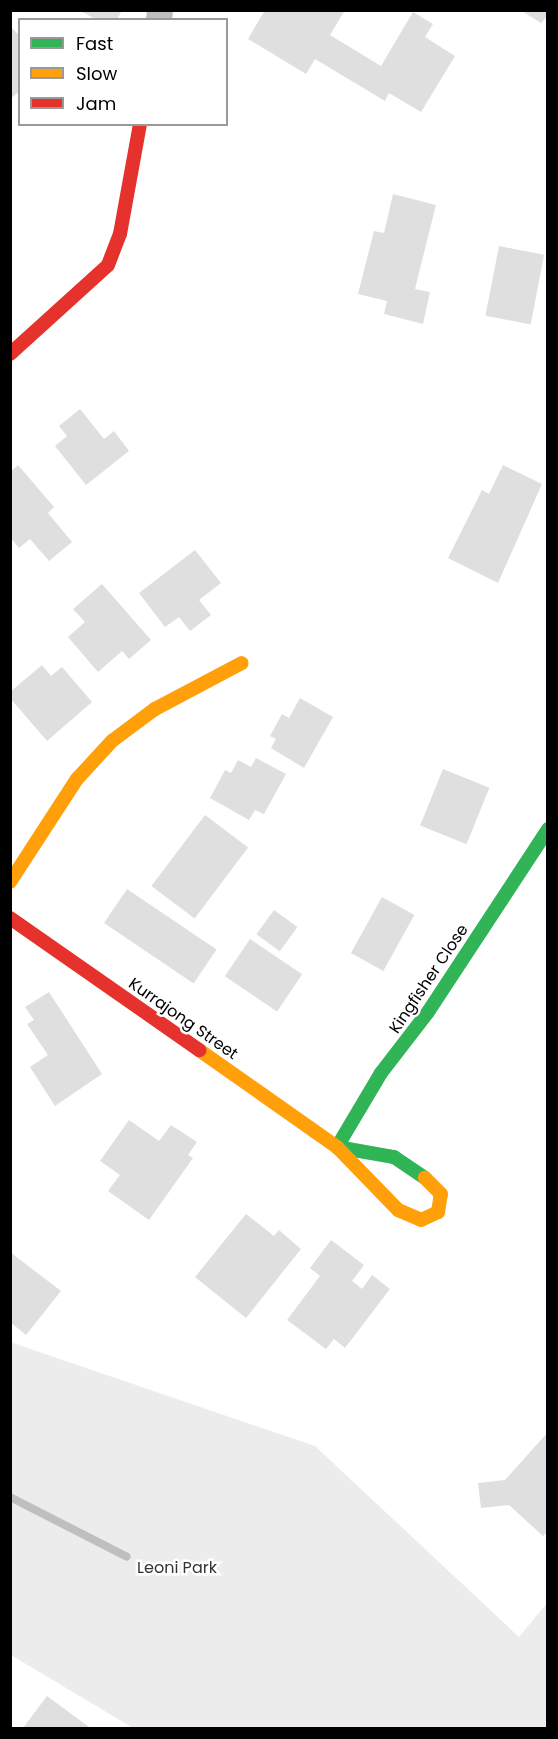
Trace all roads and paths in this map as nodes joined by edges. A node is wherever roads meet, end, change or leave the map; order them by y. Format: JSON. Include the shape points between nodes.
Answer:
{"nodes":[{"id":1,"x":140,"y":126,"type":"edge"},
{"id":2,"x":10,"y":354,"type":"edge"},
{"id":3,"x":242,"y":663,"type":"dead end"},
{"id":4,"x":548,"y":829,"type":"edge"},
{"id":5,"x":10,"y":882,"type":"edge"},
{"id":6,"x":10,"y":918,"type":"edge"},
{"id":7,"x":338,"y":1147,"type":"junction"}],
"edges":[{"from":1,"to":2,"type":"street","via":[[120,234],[108,266]]},
{"from":3,"to":5,"type":"street","via":[[155,709],[112,741],[77,779]]},
{"from":4,"to":7,"type":"street","name":"Kingfisher Close","via":[[428,1012],[381,1073]]},
{"from":6,"to":7,"type":"street","name":"Kurrajong Street"},
{"from":7,"to":7,"type":"street","name":"Kurrajong Street","via":[[394,1157],[415,1167],[441,1194],[438,1212],[420,1220],[404,1214]]}]}
